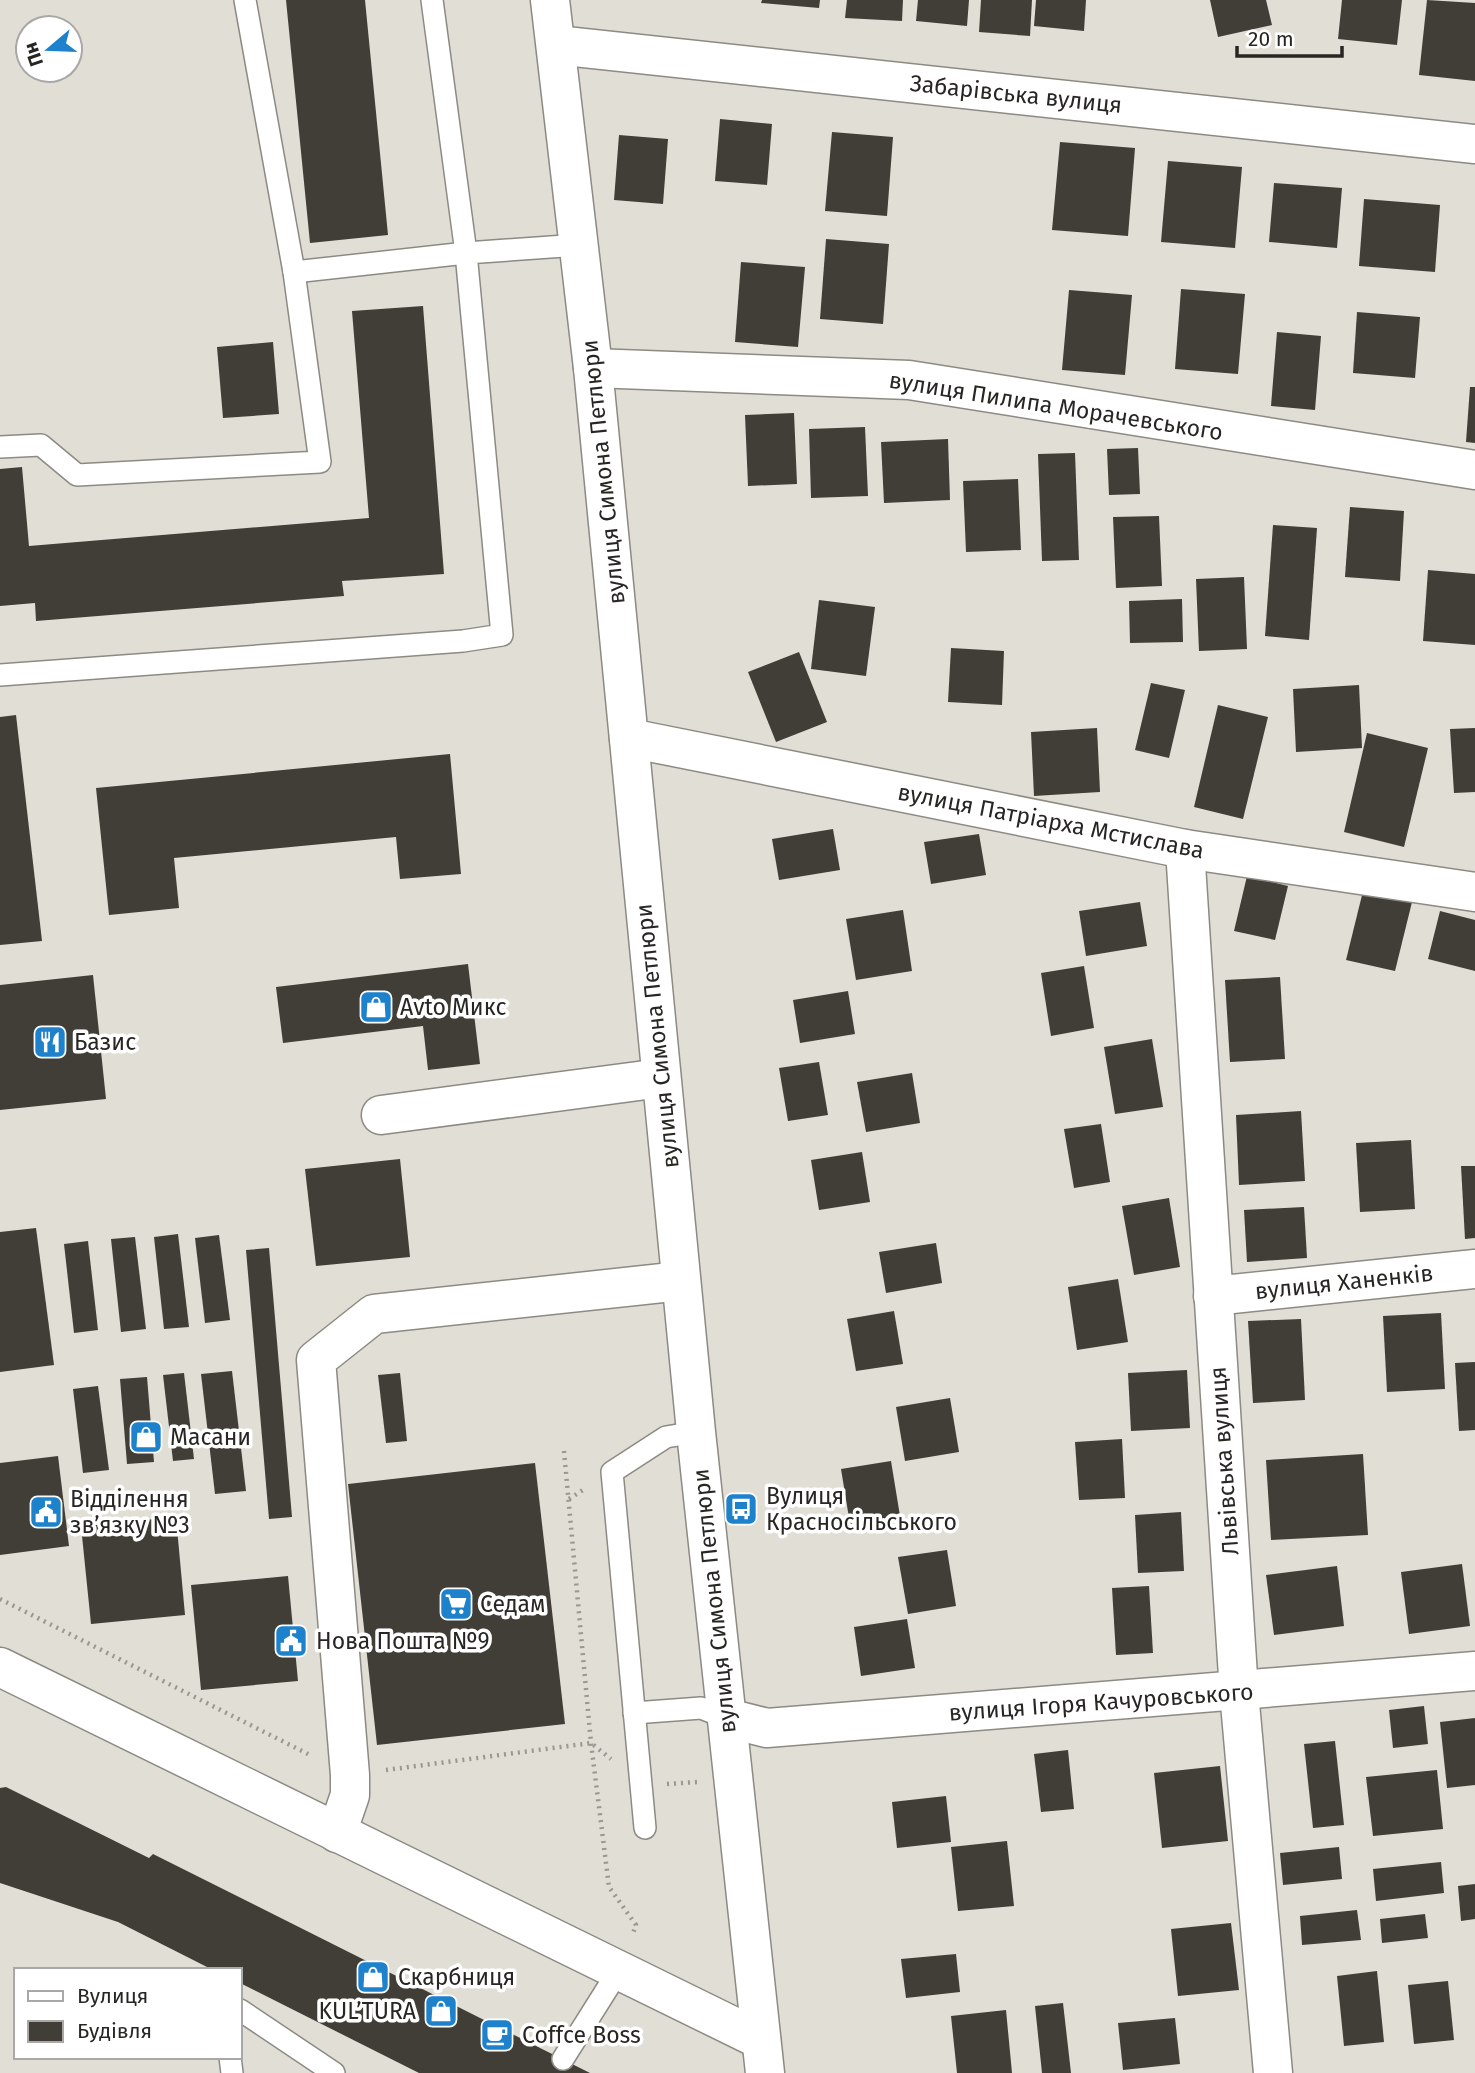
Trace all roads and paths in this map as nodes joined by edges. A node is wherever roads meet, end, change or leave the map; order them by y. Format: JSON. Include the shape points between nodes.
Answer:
{"nodes":[{"id":1,"x":245,"y":0,"type":"edge"},
{"id":2,"x":432,"y":0,"type":"edge"},
{"id":3,"x":550,"y":0,"type":"edge"},
{"id":4,"x":556,"y":45,"type":"junction"},
{"id":5,"x":1475,"y":144,"type":"edge"},
{"id":6,"x":579,"y":244,"type":"junction"},
{"id":7,"x":466,"y":253,"type":"junction"},
{"id":8,"x":294,"y":272,"type":"junction"},
{"id":9,"x":593,"y":368,"type":"junction"},
{"id":10,"x":0,"y":447,"type":"edge"},
{"id":11,"x":1475,"y":470,"type":"edge"},
{"id":12,"x":0,"y":675,"type":"edge"},
{"id":13,"x":629,"y":738,"type":"junction"},
{"id":14,"x":1185,"y":849,"type":"junction"},
{"id":15,"x":1475,"y":892,"type":"edge"},
{"id":16,"x":662,"y":1078,"type":"junction"},
{"id":17,"x":381,"y":1115,"type":"dead end"},
{"id":18,"x":1475,"y":1269,"type":"edge"},
{"id":19,"x":681,"y":1281,"type":"junction"},
{"id":20,"x":1213,"y":1296,"type":"junction"},
{"id":21,"x":696,"y":1432,"type":"junction"},
{"id":22,"x":564,"y":1451,"type":"dead end"},
{"id":23,"x":0,"y":1599,"type":"edge"},
{"id":24,"x":0,"y":1667,"type":"edge"},
{"id":25,"x":1475,"y":1671,"type":"edge"},
{"id":26,"x":1238,"y":1692,"type":"junction"},
{"id":27,"x":634,"y":1713,"type":"junction"},
{"id":28,"x":727,"y":1718,"type":"junction"},
{"id":29,"x":591,"y":1743,"type":"junction"},
{"id":30,"x":350,"y":1775,"type":"junction"},
{"id":31,"x":705,"y":1782,"type":"dead end"},
{"id":32,"x":641,"y":1783,"type":"junction"},
{"id":33,"x":645,"y":1828,"type":"dead end"},
{"id":34,"x":337,"y":1833,"type":"junction"},
{"id":35,"x":619,"y":1970,"type":"junction"},
{"id":36,"x":242,"y":2011,"type":"edge"},
{"id":37,"x":763,"y":2057,"type":"edge"},
{"id":38,"x":563,"y":2059,"type":"dead end"},
{"id":39,"x":334,"y":2073,"type":"edge"},
{"id":40,"x":1273,"y":2073,"type":"edge"}],
"edges":[{"from":1,"to":8,"type":"lane"},
{"from":2,"to":7,"type":"lane"},
{"from":3,"to":4,"type":"street","name":"вулиця Симона Петлюри"},
{"from":4,"to":5,"type":"street","name":"Забарівська вулиця"},
{"from":4,"to":6,"type":"street","name":"вулиця Симона Петлюри"},
{"from":6,"to":7,"type":"lane"},
{"from":6,"to":9,"type":"street","name":"вулиця Симона Петлюри"},
{"from":7,"to":8,"type":"lane"},
{"from":7,"to":12,"type":"lane","via":[[502,635]]},
{"from":8,"to":10,"type":"lane","via":[[320,462],[77,475],[41,445]]},
{"from":9,"to":11,"type":"street","name":"вулиця Пилипа Морачевського","via":[[909,380]]},
{"from":9,"to":13,"type":"street","name":"вулиця Симона Петлюри"},
{"from":13,"to":14,"type":"street","name":"вулиця Патріарха Мстислава"},
{"from":13,"to":16,"type":"street","name":"вулиця Симона Петлюри"},
{"from":14,"to":15,"type":"street","name":"вулиця Патріарха Мстислава"},
{"from":14,"to":20,"type":"street","name":"Львівська вулиця"},
{"from":16,"to":17,"type":"street"},
{"from":16,"to":19,"type":"street","name":"вулиця Симона Петлюри"},
{"from":18,"to":20,"type":"street","name":"вулиця Ханенків"},
{"from":19,"to":21,"type":"street","name":"вулиця Симона Петлюри"},
{"from":19,"to":30,"type":"street","via":[[374,1314],[316,1360]]},
{"from":20,"to":26,"type":"street","name":"Львівська вулиця"},
{"from":21,"to":27,"type":"lane","via":[[666,1437],[612,1472]]},
{"from":21,"to":28,"type":"street","name":"вулиця Симона Петлюри"},
{"from":22,"to":29,"type":"path"},
{"from":23,"to":30,"type":"path"},
{"from":24,"to":34,"type":"street"},
{"from":25,"to":26,"type":"street","name":"вулиця Ігоря Качуровського"},
{"from":26,"to":28,"type":"street","name":"вулиця Ігоря Качуровського","via":[[767,1728]]},
{"from":26,"to":40,"type":"street","name":"Львівська вулиця"},
{"from":27,"to":28,"type":"lane","via":[[701,1708]]},
{"from":27,"to":32,"type":"lane"},
{"from":28,"to":37,"type":"street","name":"вулиця Симона Петлюри"},
{"from":29,"to":30,"type":"path"},
{"from":29,"to":35,"type":"path","via":[[609,1887],[636,1925]]},
{"from":30,"to":34,"type":"street","via":[[350,1795]]},
{"from":31,"to":32,"type":"path"},
{"from":32,"to":33,"type":"lane"},
{"from":34,"to":35,"type":"street"},
{"from":35,"to":37,"type":"street"},
{"from":35,"to":38,"type":"lane"},
{"from":36,"to":39,"type":"lane"}]}
